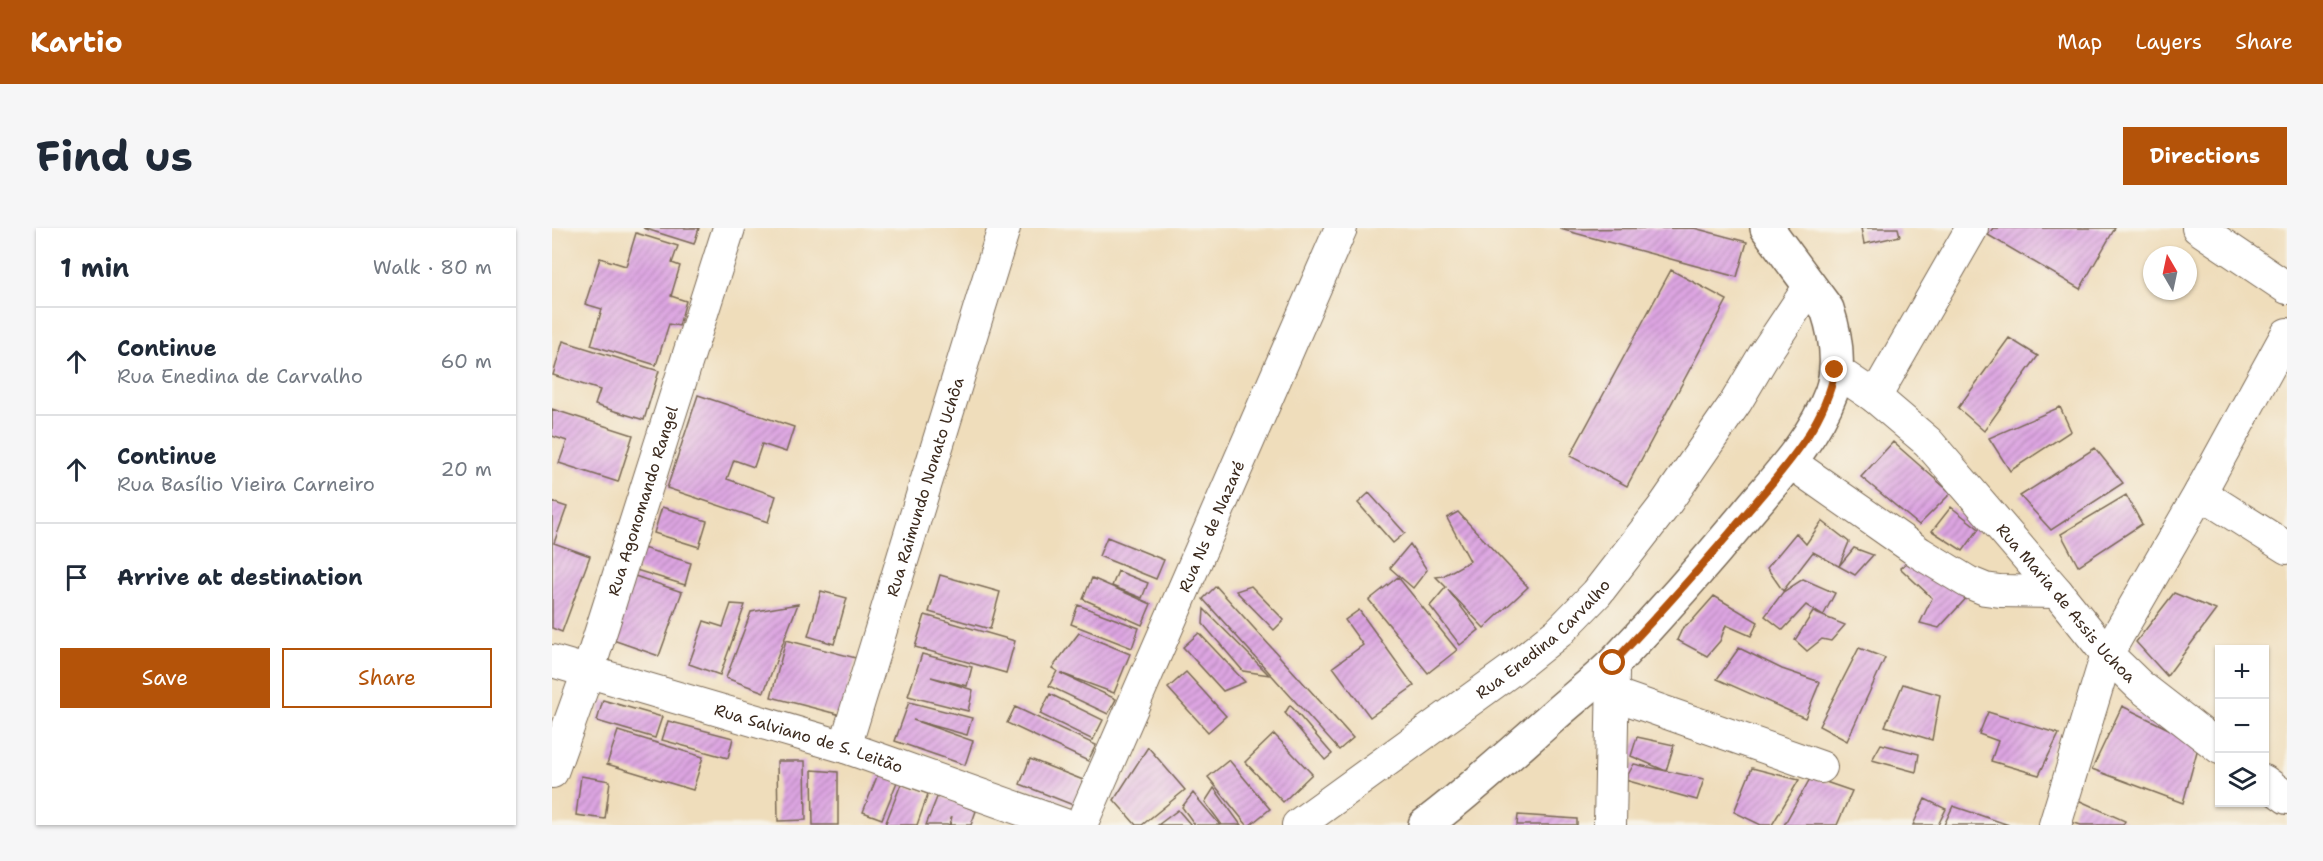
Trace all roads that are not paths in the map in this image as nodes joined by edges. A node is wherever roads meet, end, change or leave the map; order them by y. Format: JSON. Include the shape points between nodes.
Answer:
{"nodes":[{"id":1,"x":729,"y":228,"type":"edge"},
{"id":2,"x":1004,"y":228,"type":"edge"},
{"id":3,"x":1341,"y":228,"type":"edge"},
{"id":4,"x":1972,"y":228,"type":"edge"},
{"id":5,"x":2198,"y":228,"type":"edge"},
{"id":6,"x":1770,"y":229,"type":"edge"},
{"id":7,"x":1810,"y":286,"type":"junction"},
{"id":8,"x":2287,"y":288,"type":"edge"},
{"id":9,"x":2287,"y":334,"type":"edge"},
{"id":10,"x":1835,"y":370,"type":"junction"},
{"id":11,"x":1875,"y":396,"type":"junction"},
{"id":12,"x":1790,"y":462,"type":"junction"},
{"id":13,"x":2200,"y":493,"type":"junction"},
{"id":14,"x":2287,"y":548,"type":"edge"},
{"id":15,"x":2057,"y":592,"type":"junction"},
{"id":16,"x":2107,"y":654,"type":"junction"},
{"id":17,"x":552,"y":662,"type":"edge"},
{"id":18,"x":588,"y":672,"type":"junction"},
{"id":19,"x":1613,"y":679,"type":"junction"},
{"id":20,"x":2215,"y":744,"type":"edge"},
{"id":21,"x":845,"y":747,"type":"junction"},
{"id":22,"x":1821,"y":767,"type":"dead end"},
{"id":23,"x":552,"y":772,"type":"edge"},
{"id":24,"x":2269,"y":784,"type":"edge"},
{"id":25,"x":2287,"y":798,"type":"edge"},
{"id":26,"x":1065,"y":825,"type":"edge"},
{"id":27,"x":1081,"y":825,"type":"edge"},
{"id":28,"x":1298,"y":825,"type":"edge"},
{"id":29,"x":1426,"y":825,"type":"edge"},
{"id":30,"x":1610,"y":825,"type":"edge"},
{"id":31,"x":2055,"y":825,"type":"edge"}],
"edges":[{"from":1,"to":18,"type":"street","name":"Rua Agonomando Rangel"},
{"from":2,"to":21,"type":"street","name":"Rua Raimundo Nonato Uchôa"},
{"from":3,"to":27,"type":"street","name":"Rua Ns de Nazaré"},
{"from":4,"to":11,"type":"street"},
{"from":5,"to":8,"type":"street"},
{"from":6,"to":7,"type":"main road"},
{"from":7,"to":10,"type":"main road","via":[[1827,309],[1832,324],[1837,343]]},
{"from":7,"to":28,"type":"street","name":"Rua Enedina Carvalho","via":[[1662,509],[1597,593],[1559,632],[1513,669]]},
{"from":9,"to":13,"type":"street"},
{"from":10,"to":11,"type":"street","name":"Rua Maria de Assis Uchoa"},
{"from":10,"to":12,"type":"main road","via":[[1823,411]]},
{"from":11,"to":15,"type":"street","name":"Rua Maria de Assis Uchoa","via":[[1928,442]]},
{"from":12,"to":15,"type":"street","via":[[1968,582],[2000,591]]},
{"from":12,"to":19,"type":"main road"},
{"from":13,"to":14,"type":"street"},
{"from":13,"to":16,"type":"street"},
{"from":15,"to":16,"type":"street","name":"Rua Maria de Assis Uchoa"},
{"from":16,"to":20,"type":"street","name":"Rua Maria de Assis Uchoa","via":[[2148,693]]},
{"from":16,"to":31,"type":"street"},
{"from":17,"to":18,"type":"street","name":"Rua Salviano de S. Leitão"},
{"from":18,"to":21,"type":"street","name":"Rua Salviano de S. Leitão"},
{"from":18,"to":23,"type":"street","name":"Rua Agonomando Rangel"},
{"from":19,"to":22,"type":"street"},
{"from":19,"to":29,"type":"main road"},
{"from":19,"to":30,"type":"street"},
{"from":21,"to":26,"type":"street","name":"Rua Salviano de S. Leitão"},
{"from":24,"to":25,"type":"street"}]}
